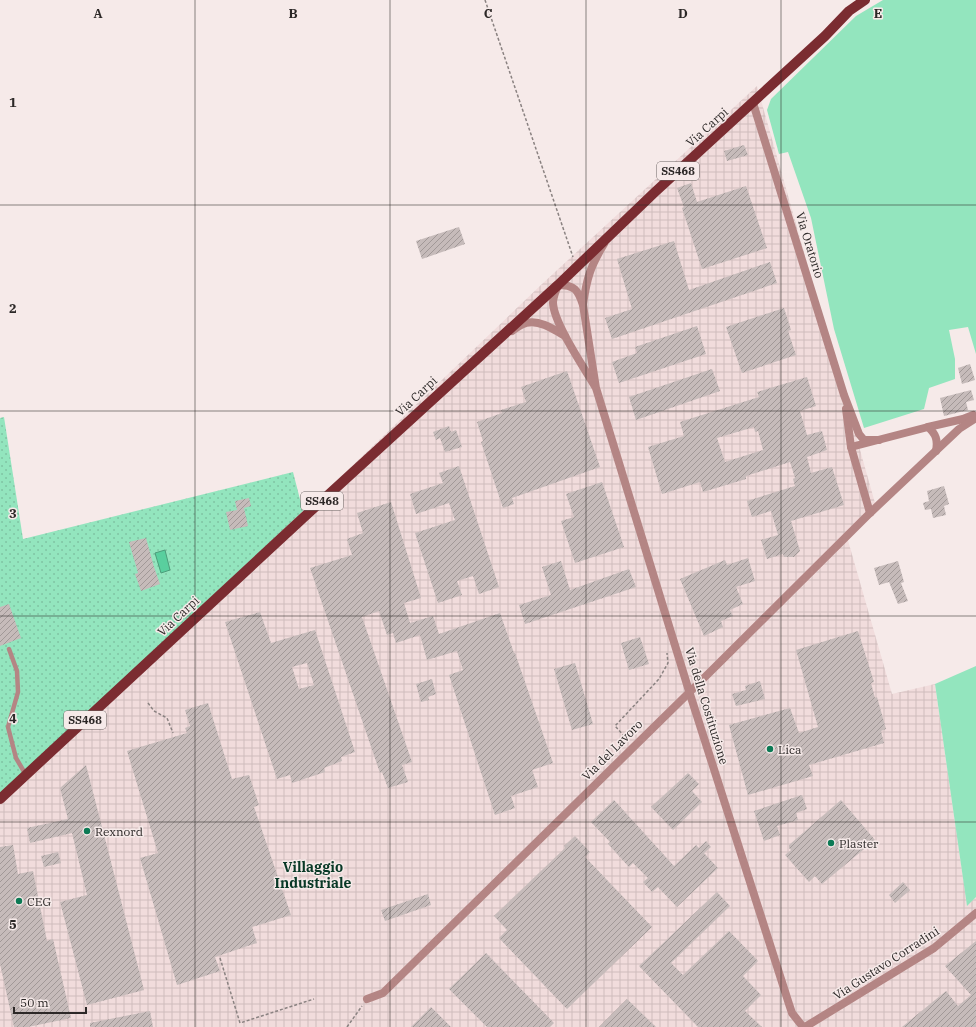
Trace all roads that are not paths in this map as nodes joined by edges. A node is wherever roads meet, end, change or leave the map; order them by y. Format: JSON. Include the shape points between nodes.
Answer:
{"nodes":[{"id":1,"x":857,"y":0,"type":"edge"},
{"id":2,"x":865,"y":0,"type":"edge"},
{"id":3,"x":849,"y":11,"type":"junction"},
{"id":4,"x":752,"y":103,"type":"junction"},
{"id":5,"x":606,"y":240,"type":"junction"},
{"id":6,"x":558,"y":285,"type":"junction"},
{"id":7,"x":583,"y":305,"type":"junction"},
{"id":8,"x":565,"y":336,"type":"junction"},
{"id":9,"x":496,"y":341,"type":"junction"},
{"id":10,"x":596,"y":388,"type":"junction"},
{"id":11,"x":844,"y":395,"type":"junction"},
{"id":12,"x":976,"y":414,"type":"edge"},
{"id":13,"x":976,"y":418,"type":"edge"},
{"id":14,"x":928,"y":427,"type":"junction"},
{"id":15,"x":879,"y":440,"type":"junction"},
{"id":16,"x":851,"y":447,"type":"junction"},
{"id":17,"x":936,"y":450,"type":"junction"},
{"id":18,"x":870,"y":513,"type":"junction"},
{"id":19,"x":9,"y":649,"type":"dead end"},
{"id":20,"x":689,"y":691,"type":"junction"},
{"id":21,"x":26,"y":775,"type":"junction"},
{"id":22,"x":0,"y":799,"type":"edge"},
{"id":23,"x":976,"y":913,"type":"edge"},
{"id":24,"x":367,"y":999,"type":"road end"},
{"id":25,"x":804,"y":1027,"type":"edge"}],
"edges":[{"from":1,"to":3,"type":"main road","name":"Via Carpi","number":"SS468"},
{"from":2,"to":3,"type":"main road","name":"Via Carpi","number":"SS468"},
{"from":3,"to":4,"type":"main road","name":"Via Carpi","number":"SS468"},
{"from":4,"to":5,"type":"main road","name":"Via Carpi","number":"SS468"},
{"from":4,"to":11,"type":"street","name":"Via Oratorio"},
{"from":5,"to":6,"type":"main road","name":"Via Carpi","number":"SS468"},
{"from":5,"to":7,"type":"street","name":"Via della Costituzione","via":[[591,268]]},
{"from":6,"to":7,"type":"street","name":"Via della Costituzione","via":[[574,288]]},
{"from":6,"to":8,"type":"street","name":"Via della Costituzione","via":[[553,304]]},
{"from":6,"to":9,"type":"main road","name":"Via Carpi","number":"SS468"},
{"from":7,"to":10,"type":"street","name":"Via della Costituzione"},
{"from":8,"to":9,"type":"street","via":[[547,326],[531,322]]},
{"from":8,"to":10,"type":"street","name":"Via della Costituzione"},
{"from":9,"to":21,"type":"main road","name":"Via Carpi","number":"SS468"},
{"from":10,"to":20,"type":"street","name":"Via della Costituzione"},
{"from":11,"to":15,"type":"street","name":"Via Oratorio","via":[[859,434],[864,440]]},
{"from":11,"to":16,"type":"street","name":"Via Oratorio"},
{"from":12,"to":14,"type":"street","name":"Via Oratorio"},
{"from":13,"to":17,"type":"street","via":[[959,429]]},
{"from":14,"to":15,"type":"street","name":"Via Oratorio"},
{"from":14,"to":17,"type":"street","via":[[937,438]]},
{"from":15,"to":16,"type":"street","name":"Via Oratorio"},
{"from":16,"to":18,"type":"street","name":"Via Oratorio"},
{"from":17,"to":18,"type":"street"},
{"from":18,"to":20,"type":"street","name":"Via del Lavoro"},
{"from":19,"to":21,"type":"lane","via":[[17,671],[18,692],[8,727],[16,758]]},
{"from":20,"to":24,"type":"street","name":"Via del Lavoro","via":[[383,993]]},
{"from":20,"to":25,"type":"street","name":"Via della Costituzione","via":[[788,1004]]},
{"from":21,"to":22,"type":"main road","name":"Via Carpi","number":"SS468"},
{"from":23,"to":25,"type":"street","name":"Via Gustavo Corradini","via":[[934,948]]}]}
